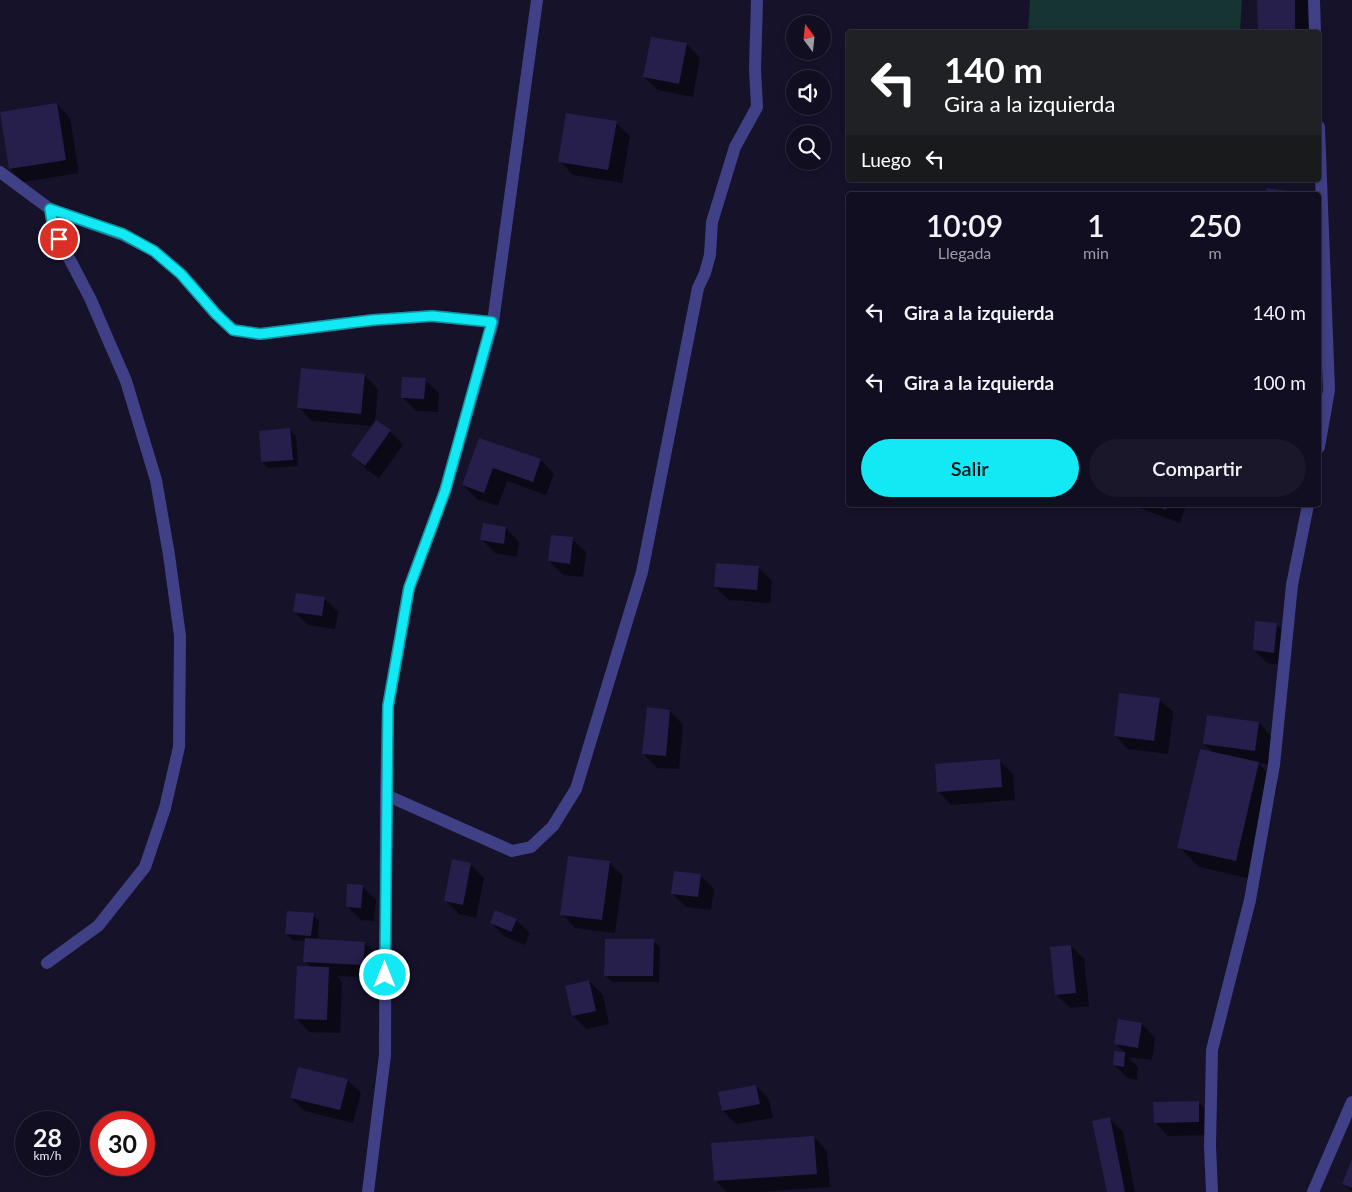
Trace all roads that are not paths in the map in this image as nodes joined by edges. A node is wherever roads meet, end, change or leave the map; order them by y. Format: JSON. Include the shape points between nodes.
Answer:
{"nodes":[{"id":1,"x":537,"y":0,"type":"edge"},
{"id":2,"x":757,"y":0,"type":"edge"},
{"id":3,"x":1314,"y":0,"type":"edge"},
{"id":4,"x":1315,"y":30,"type":"edge"},
{"id":5,"x":0,"y":172,"type":"edge"},
{"id":6,"x":1321,"y":180,"type":"edge"},
{"id":7,"x":50,"y":209,"type":"junction"},
{"id":8,"x":492,"y":322,"type":"junction"},
{"id":9,"x":1321,"y":436,"type":"edge"},
{"id":10,"x":1308,"y":507,"type":"edge"},
{"id":11,"x":386,"y":795,"type":"junction"},
{"id":12,"x":47,"y":963,"type":"dead end"},
{"id":13,"x":1352,"y":1102,"type":"edge"},
{"id":14,"x":368,"y":1192,"type":"edge"},
{"id":15,"x":1212,"y":1192,"type":"edge"},
{"id":16,"x":1313,"y":1192,"type":"edge"}],
"edges":[{"from":1,"to":8,"type":"street"},
{"from":2,"to":11,"type":"street","via":[[756,107],[735,147],[712,222],[710,255],[698,288],[642,572],[576,789],[554,826],[531,847],[512,851]]},
{"from":3,"to":4,"type":"street"},
{"from":5,"to":7,"type":"street"},
{"from":6,"to":9,"type":"street","via":[[1329,390]]},
{"from":7,"to":8,"type":"street","via":[[123,234],[154,251],[181,274],[233,330],[260,334],[432,316]]},
{"from":7,"to":12,"type":"street","via":[[59,239],[90,298],[129,390],[156,480],[180,636],[179,748],[165,808],[145,866],[98,926]]},
{"from":8,"to":11,"type":"street","via":[[445,491],[409,588],[388,706]]},
{"from":10,"to":15,"type":"street","via":[[1292,585],[1273,774],[1250,900],[1212,1050]]},
{"from":11,"to":14,"type":"street","via":[[385,1055]]},
{"from":13,"to":16,"type":"street"}]}
